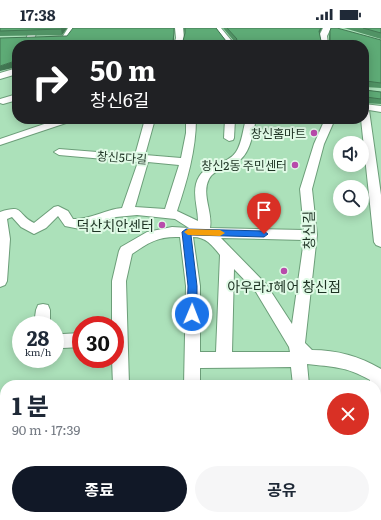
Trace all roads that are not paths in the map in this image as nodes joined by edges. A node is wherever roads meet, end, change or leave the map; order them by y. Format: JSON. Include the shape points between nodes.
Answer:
{"nodes":[{"id":1,"x":34,"y":28,"type":"edge"},
{"id":2,"x":72,"y":28,"type":"edge"},
{"id":3,"x":179,"y":28,"type":"edge"},
{"id":4,"x":217,"y":28,"type":"edge"},
{"id":5,"x":327,"y":28,"type":"edge"},
{"id":6,"x":28,"y":40,"type":"edge"},
{"id":7,"x":46,"y":40,"type":"edge"},
{"id":8,"x":179,"y":40,"type":"edge"},
{"id":9,"x":227,"y":40,"type":"edge"},
{"id":10,"x":323,"y":40,"type":"edge"},
{"id":11,"x":12,"y":72,"type":"edge"},
{"id":12,"x":0,"y":76,"type":"edge"},
{"id":13,"x":12,"y":99,"type":"edge"},
{"id":14,"x":4,"y":101,"type":"dead end"},
{"id":15,"x":369,"y":108,"type":"edge"},
{"id":16,"x":381,"y":109,"type":"edge"},
{"id":17,"x":54,"y":124,"type":"edge"},
{"id":18,"x":149,"y":124,"type":"edge"},
{"id":19,"x":191,"y":124,"type":"edge"},
{"id":20,"x":230,"y":124,"type":"edge"},
{"id":21,"x":249,"y":124,"type":"edge"},
{"id":22,"x":328,"y":124,"type":"edge"},
{"id":23,"x":367,"y":124,"type":"edge"},
{"id":24,"x":229,"y":138,"type":"dead end"},
{"id":25,"x":0,"y":142,"type":"edge"},
{"id":26,"x":59,"y":152,"type":"dead end"},
{"id":27,"x":142,"y":159,"type":"junction"},
{"id":28,"x":185,"y":162,"type":"junction"},
{"id":29,"x":376,"y":178,"type":"edge"},
{"id":30,"x":127,"y":212,"type":"junction"},
{"id":31,"x":170,"y":213,"type":"junction"},
{"id":32,"x":0,"y":217,"type":"edge"},
{"id":33,"x":186,"y":232,"type":"junction"},
{"id":34,"x":203,"y":232,"type":"junction"},
{"id":35,"x":311,"y":235,"type":"junction"},
{"id":36,"x":381,"y":242,"type":"edge"},
{"id":37,"x":227,"y":254,"type":"junction"},
{"id":38,"x":0,"y":281,"type":"edge"},
{"id":39,"x":118,"y":316,"type":"edge"},
{"id":40,"x":298,"y":352,"type":"junction"},
{"id":41,"x":224,"y":359,"type":"junction"},
{"id":42,"x":192,"y":360,"type":"junction"},
{"id":43,"x":120,"y":368,"type":"edge"},
{"id":44,"x":121,"y":380,"type":"edge"},
{"id":45,"x":192,"y":380,"type":"edge"},
{"id":46,"x":300,"y":380,"type":"edge"},
{"id":47,"x":378,"y":380,"type":"edge"}],
"edges":[{"from":1,"to":6,"type":"street"},
{"from":2,"to":7,"type":"street","via":[[65,38]]},
{"from":3,"to":8,"type":"street"},
{"from":4,"to":9,"type":"street"},
{"from":5,"to":10,"type":"street"},
{"from":11,"to":12,"type":"street"},
{"from":13,"to":14,"type":"street"},
{"from":15,"to":16,"type":"street"},
{"from":17,"to":25,"type":"street"},
{"from":18,"to":27,"type":"street"},
{"from":19,"to":28,"type":"street","via":[[192,133]]},
{"from":20,"to":24,"type":"street"},
{"from":21,"to":34,"type":"street","via":[[240,154],[205,176],[201,186],[206,224]]},
{"from":22,"to":35,"type":"street","name":"창신길","via":[[306,189]]},
{"from":23,"to":29,"type":"street"},
{"from":26,"to":27,"type":"street","name":"창신5다길"},
{"from":27,"to":28,"type":"street","name":"창신5다길"},
{"from":27,"to":30,"type":"street"},
{"from":28,"to":31,"type":"street"},
{"from":29,"to":36,"type":"street"},
{"from":30,"to":31,"type":"street","name":"창신길","via":[[137,210]]},
{"from":30,"to":32,"type":"street","name":"창신길","via":[[80,224],[69,224],[64,214],[58,210],[50,215],[43,226],[34,229],[25,224],[14,212]]},
{"from":31,"to":34,"type":"street","name":"창신길","via":[[192,223]]},
{"from":32,"to":38,"type":"street","via":[[3,239]]},
{"from":33,"to":34,"type":"street"},
{"from":33,"to":39,"type":"street","via":[[147,237],[126,251],[119,281]]},
{"from":33,"to":42,"type":"street","via":[[193,286]]},
{"from":34,"to":35,"type":"street"},
{"from":34,"to":37,"type":"street","name":"창신길","via":[[216,240]]},
{"from":35,"to":40,"type":"street","name":"창신길"},
{"from":37,"to":40,"type":"street","name":"창신길","via":[[261,288]]},
{"from":37,"to":41,"type":"street"},
{"from":40,"to":41,"type":"street"},
{"from":40,"to":46,"type":"street","name":"창신길"},
{"from":40,"to":47,"type":"street","name":"창신길","via":[[308,357],[332,357],[360,364],[378,376]]},
{"from":41,"to":42,"type":"street"},
{"from":42,"to":45,"type":"street"},
{"from":43,"to":44,"type":"street"}]}
